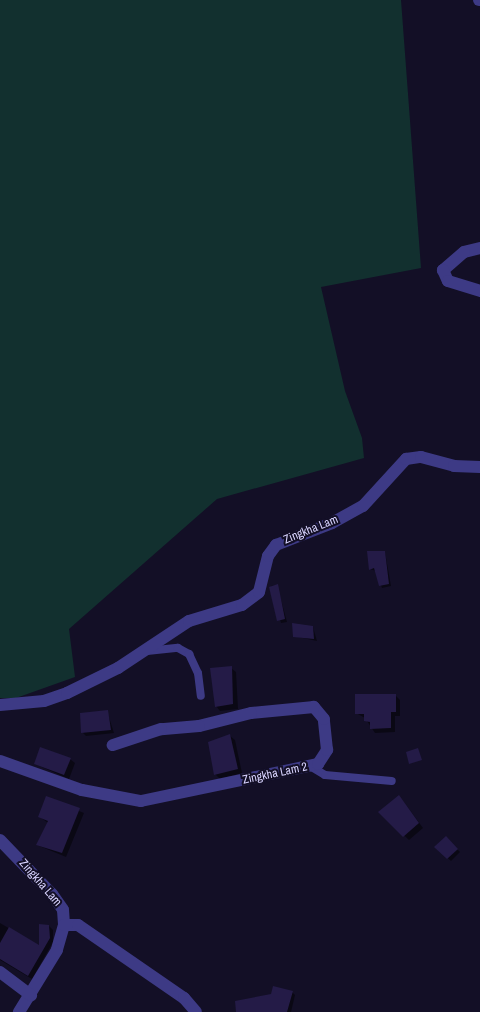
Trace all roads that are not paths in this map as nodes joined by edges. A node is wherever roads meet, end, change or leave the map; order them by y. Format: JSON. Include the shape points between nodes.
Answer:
{"nodes":[{"id":1,"x":480,"y":248,"type":"edge"},
{"id":2,"x":480,"y":291,"type":"edge"},
{"id":3,"x":480,"y":467,"type":"edge"},
{"id":4,"x":140,"y":652,"type":"junction"},
{"id":5,"x":201,"y":696,"type":"dead end"},
{"id":6,"x":0,"y":705,"type":"edge"},
{"id":7,"x":113,"y":745,"type":"dead end"},
{"id":8,"x":0,"y":761,"type":"edge"},
{"id":9,"x":310,"y":766,"type":"junction"},
{"id":10,"x":392,"y":781,"type":"dead end"},
{"id":11,"x":0,"y":840,"type":"edge"},
{"id":12,"x":64,"y":924,"type":"junction"},
{"id":13,"x":0,"y":972,"type":"edge"},
{"id":14,"x":31,"y":994,"type":"junction"},
{"id":15,"x":19,"y":1012,"type":"edge"},
{"id":16,"x":196,"y":1012,"type":"edge"}],
"edges":[{"from":1,"to":2,"type":"street","via":[[464,252],[443,270],[448,281]]},
{"from":3,"to":4,"type":"street","name":"Zingkha Lam","via":[[454,466],[421,457],[406,458],[363,506],[332,523],[276,545],[268,556],[262,583],[254,596],[229,611],[189,621]]},
{"from":4,"to":5,"type":"lane","via":[[178,648],[189,654],[198,673]]},
{"from":4,"to":6,"type":"street","name":"Zingkha Lam","via":[[90,683],[67,693],[44,701]]},
{"from":7,"to":9,"type":"street","name":"Zingkha Lam 2","via":[[162,729],[199,726],[252,713],[314,708],[324,719],[327,750],[322,761]]},
{"from":8,"to":9,"type":"street","name":"Zingkha Lam 2","via":[[82,790],[141,802]]},
{"from":9,"to":10,"type":"lane","via":[[325,775]]},
{"from":11,"to":12,"type":"street","name":"Zingkha Lam","via":[[52,894],[63,910]]},
{"from":12,"to":14,"type":"street","name":"Zingkha Lam","via":[[63,938]]},
{"from":12,"to":16,"type":"street","via":[[78,925],[184,998]]},
{"from":13,"to":14,"type":"street"},
{"from":14,"to":15,"type":"street","name":"Zingkha Lam"}]}
